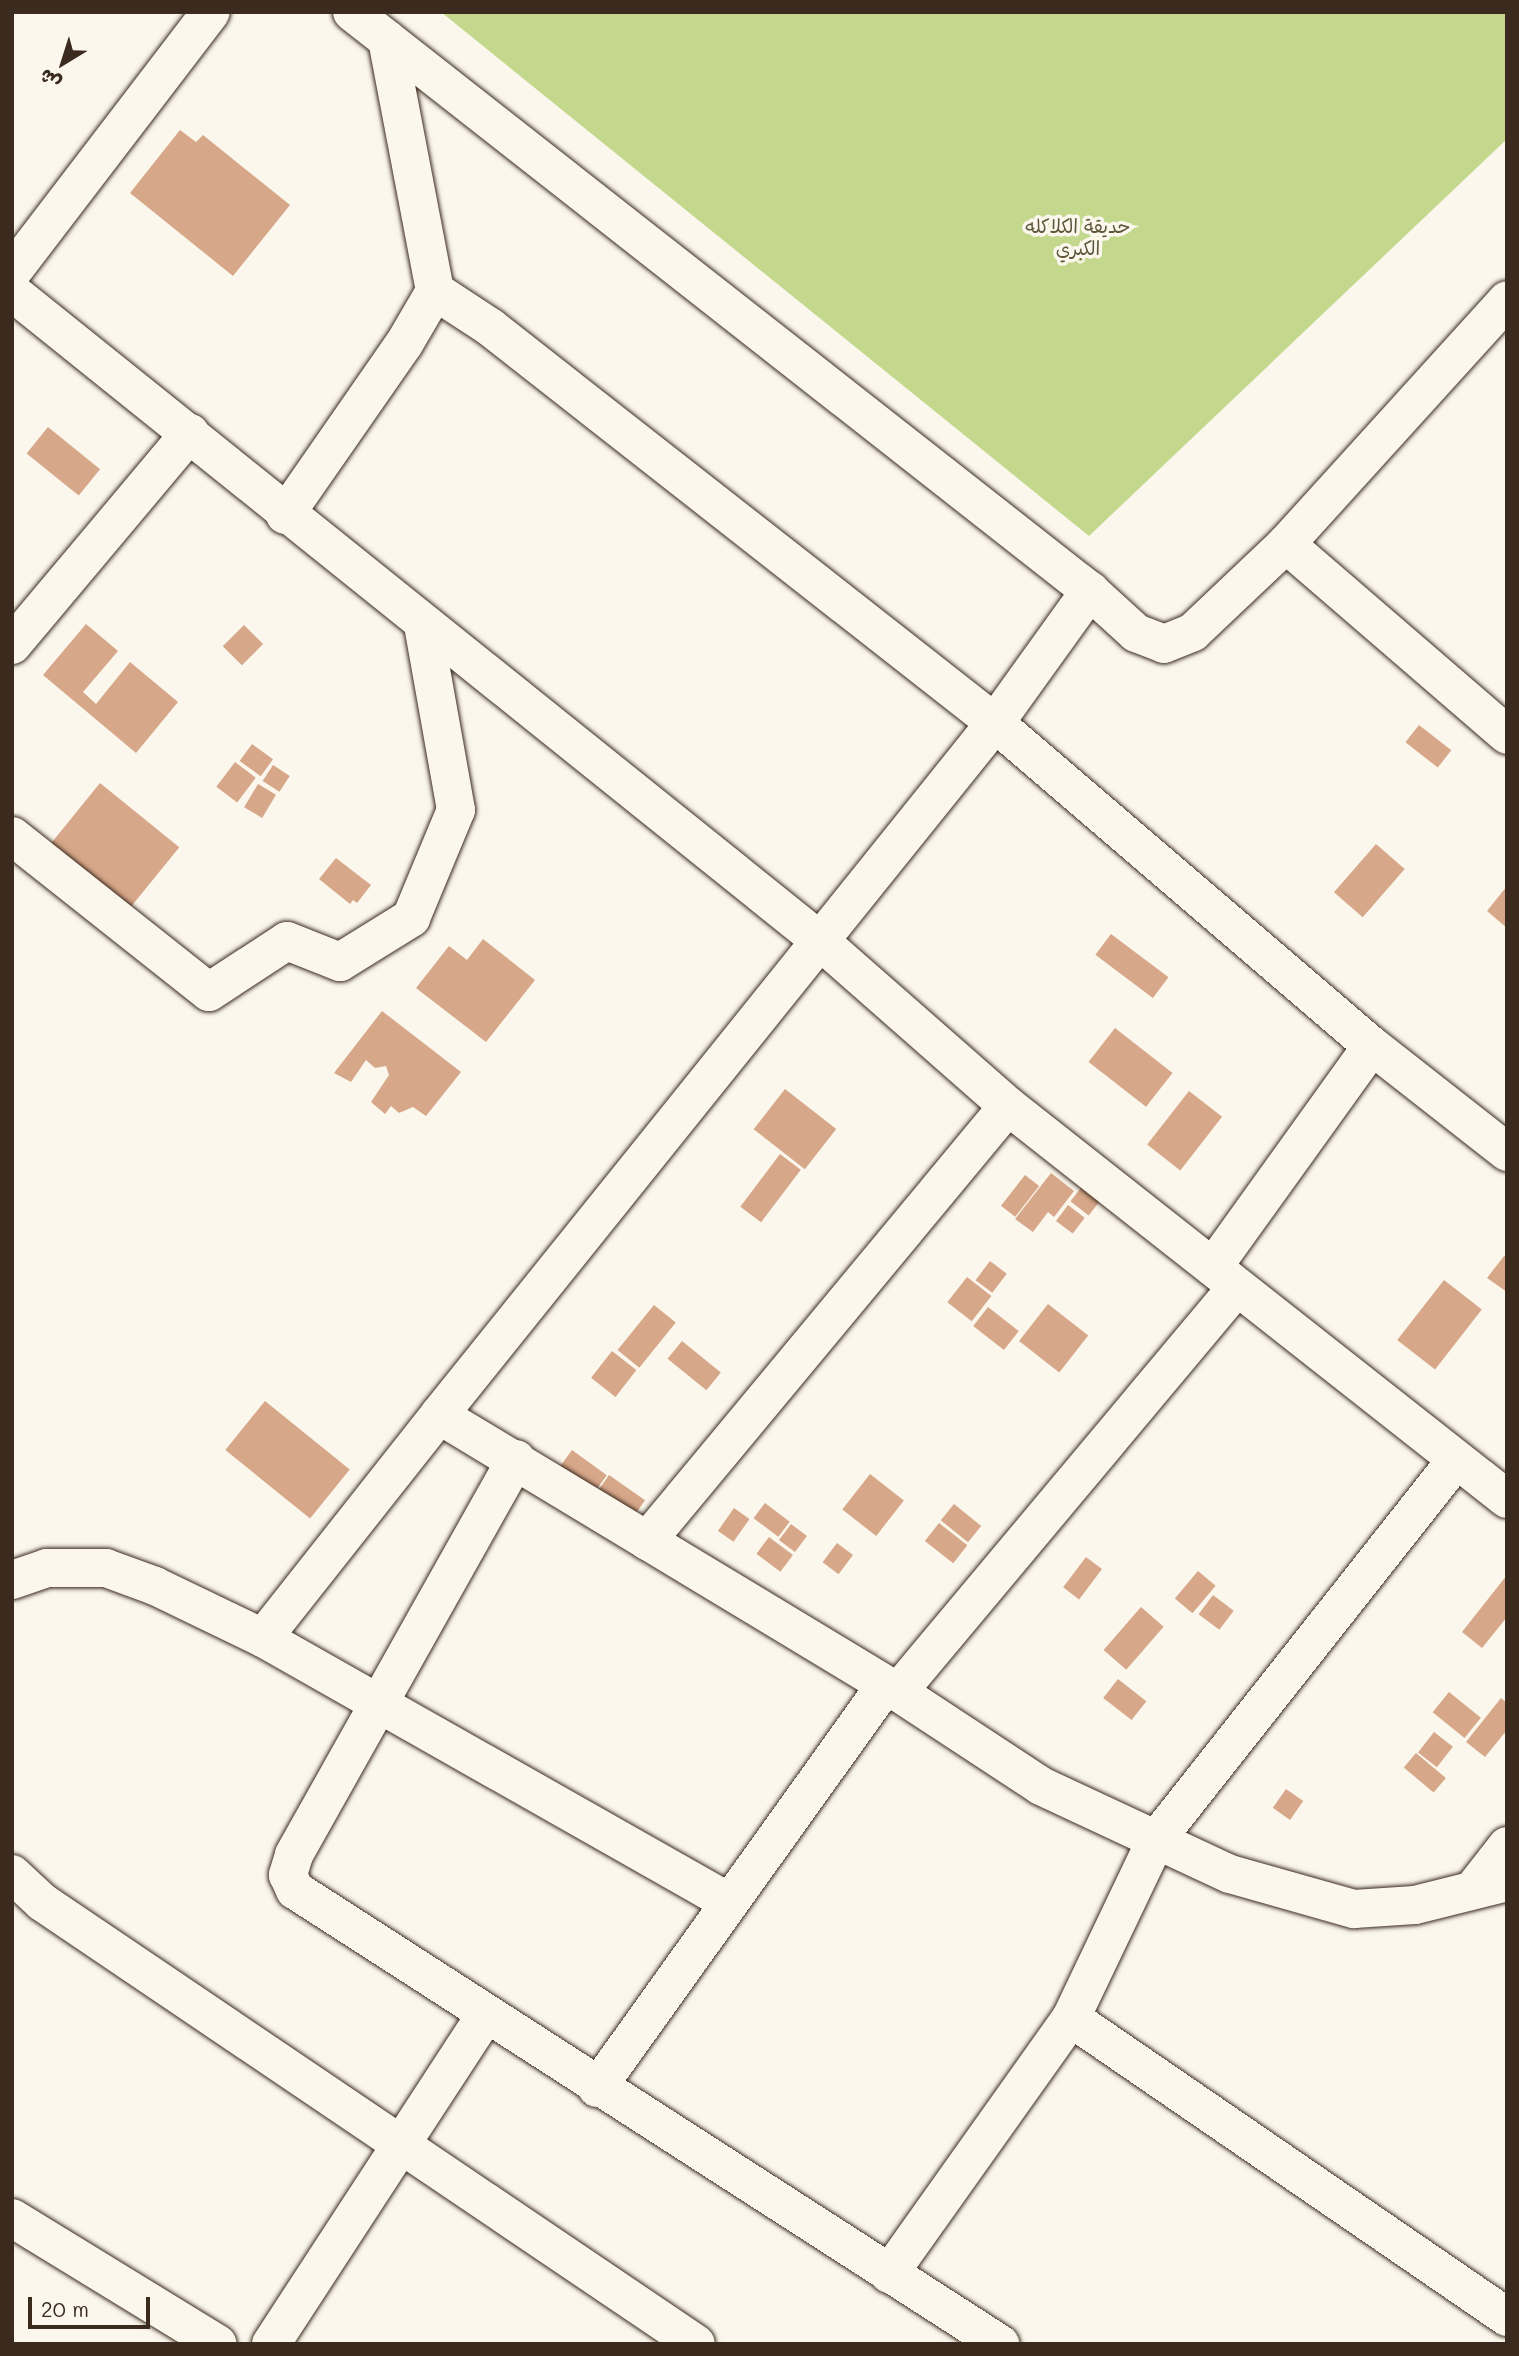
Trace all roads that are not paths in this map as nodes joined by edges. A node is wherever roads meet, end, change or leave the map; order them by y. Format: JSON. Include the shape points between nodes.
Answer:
{"nodes":[{"id":1,"x":211,"y":12,"type":"edge"},
{"id":2,"x":352,"y":12,"type":"edge"},
{"id":3,"x":387,"y":40,"type":"junction"},
{"id":4,"x":12,"y":272,"type":"edge"},
{"id":5,"x":435,"y":291,"type":"junction"},
{"id":6,"x":12,"y":292,"type":"edge"},
{"id":7,"x":1500,"y":319,"type":"edge"},
{"id":8,"x":190,"y":433,"type":"junction"},
{"id":9,"x":285,"y":514,"type":"junction"},
{"id":10,"x":1286,"y":544,"type":"junction"},
{"id":11,"x":1090,"y":591,"type":"junction"},
{"id":12,"x":423,"y":625,"type":"junction"},
{"id":13,"x":12,"y":645,"type":"edge"},
{"id":14,"x":995,"y":723,"type":"junction"},
{"id":15,"x":1507,"y":735,"type":"edge"},
{"id":16,"x":12,"y":835,"type":"edge"},
{"id":17,"x":819,"y":940,"type":"junction"},
{"id":18,"x":1371,"y":1046,"type":"junction"},
{"id":19,"x":1008,"y":1106,"type":"junction"},
{"id":20,"x":1507,"y":1152,"type":"edge"},
{"id":21,"x":1224,"y":1277,"type":"junction"},
{"id":22,"x":439,"y":1415,"type":"junction"},
{"id":23,"x":516,"y":1459,"type":"junction"},
{"id":24,"x":1456,"y":1460,"type":"junction"},
{"id":25,"x":1507,"y":1499,"type":"edge"},
{"id":26,"x":647,"y":1541,"type":"junction"},
{"id":27,"x":12,"y":1580,"type":"edge"},
{"id":28,"x":263,"y":1638,"type":"junction"},
{"id":29,"x":891,"y":1690,"type":"junction"},
{"id":30,"x":379,"y":1707,"type":"junction"},
{"id":31,"x":1156,"y":1840,"type":"junction"},
{"id":32,"x":1507,"y":1846,"type":"edge"},
{"id":33,"x":12,"y":1874,"type":"edge"},
{"id":34,"x":1491,"y":1884,"type":"edge"},
{"id":35,"x":727,"y":1901,"type":"junction"},
{"id":36,"x":486,"y":2014,"type":"junction"},
{"id":37,"x":1071,"y":2018,"type":"junction"},
{"id":38,"x":597,"y":2088,"type":"junction"},
{"id":39,"x":399,"y":2143,"type":"junction"},
{"id":40,"x":12,"y":2218,"type":"edge"},
{"id":41,"x":889,"y":2274,"type":"junction"},
{"id":42,"x":1507,"y":2317,"type":"edge"},
{"id":43,"x":218,"y":2344,"type":"edge"},
{"id":44,"x":271,"y":2344,"type":"edge"},
{"id":45,"x":696,"y":2344,"type":"edge"},
{"id":46,"x":1000,"y":2344,"type":"edge"}],
"edges":[{"from":1,"to":4,"type":"street"},
{"from":2,"to":3,"type":"street"},
{"from":3,"to":5,"type":"street"},
{"from":3,"to":11,"type":"street"},
{"from":5,"to":9,"type":"street","via":[[404,344]]},
{"from":5,"to":14,"type":"street","via":[[490,327]]},
{"from":6,"to":8,"type":"street"},
{"from":7,"to":10,"type":"street"},
{"from":8,"to":9,"type":"street"},
{"from":8,"to":13,"type":"street"},
{"from":9,"to":12,"type":"street"},
{"from":10,"to":11,"type":"street","via":[[1193,632],[1164,644],[1136,633]]},
{"from":10,"to":15,"type":"street"},
{"from":11,"to":14,"type":"street"},
{"from":12,"to":16,"type":"street","via":[[456,810],[411,918],[340,962],[287,941],[209,992]]},
{"from":12,"to":17,"type":"street"},
{"from":14,"to":17,"type":"street"},
{"from":14,"to":18,"type":"street"},
{"from":17,"to":19,"type":"street"},
{"from":17,"to":22,"type":"street"},
{"from":18,"to":20,"type":"street"},
{"from":18,"to":21,"type":"street"},
{"from":19,"to":21,"type":"street"},
{"from":19,"to":26,"type":"street"},
{"from":21,"to":24,"type":"street"},
{"from":21,"to":29,"type":"street"},
{"from":22,"to":23,"type":"street"},
{"from":22,"to":28,"type":"street"},
{"from":23,"to":26,"type":"street"},
{"from":23,"to":30,"type":"street"},
{"from":24,"to":25,"type":"street"},
{"from":24,"to":31,"type":"street"},
{"from":26,"to":29,"type":"street"},
{"from":27,"to":28,"type":"street","via":[[47,1568],[106,1568],[155,1586]]},
{"from":28,"to":30,"type":"street"},
{"from":29,"to":31,"type":"street","via":[[1041,1786]]},
{"from":29,"to":35,"type":"street"},
{"from":30,"to":35,"type":"street"},
{"from":30,"to":36,"type":"street","via":[[294,1855],[288,1875],[295,1890]]},
{"from":31,"to":34,"type":"street","via":[[1230,1874],[1354,1909],[1415,1905]]},
{"from":31,"to":37,"type":"street"},
{"from":32,"to":34,"type":"street"},
{"from":33,"to":39,"type":"street","via":[[42,1902]]},
{"from":35,"to":38,"type":"street"},
{"from":36,"to":38,"type":"street"},
{"from":36,"to":39,"type":"street"},
{"from":37,"to":41,"type":"street"},
{"from":37,"to":42,"type":"street"},
{"from":38,"to":41,"type":"street"},
{"from":39,"to":44,"type":"street"},
{"from":39,"to":45,"type":"street"},
{"from":40,"to":43,"type":"street"},
{"from":41,"to":46,"type":"street"}]}
